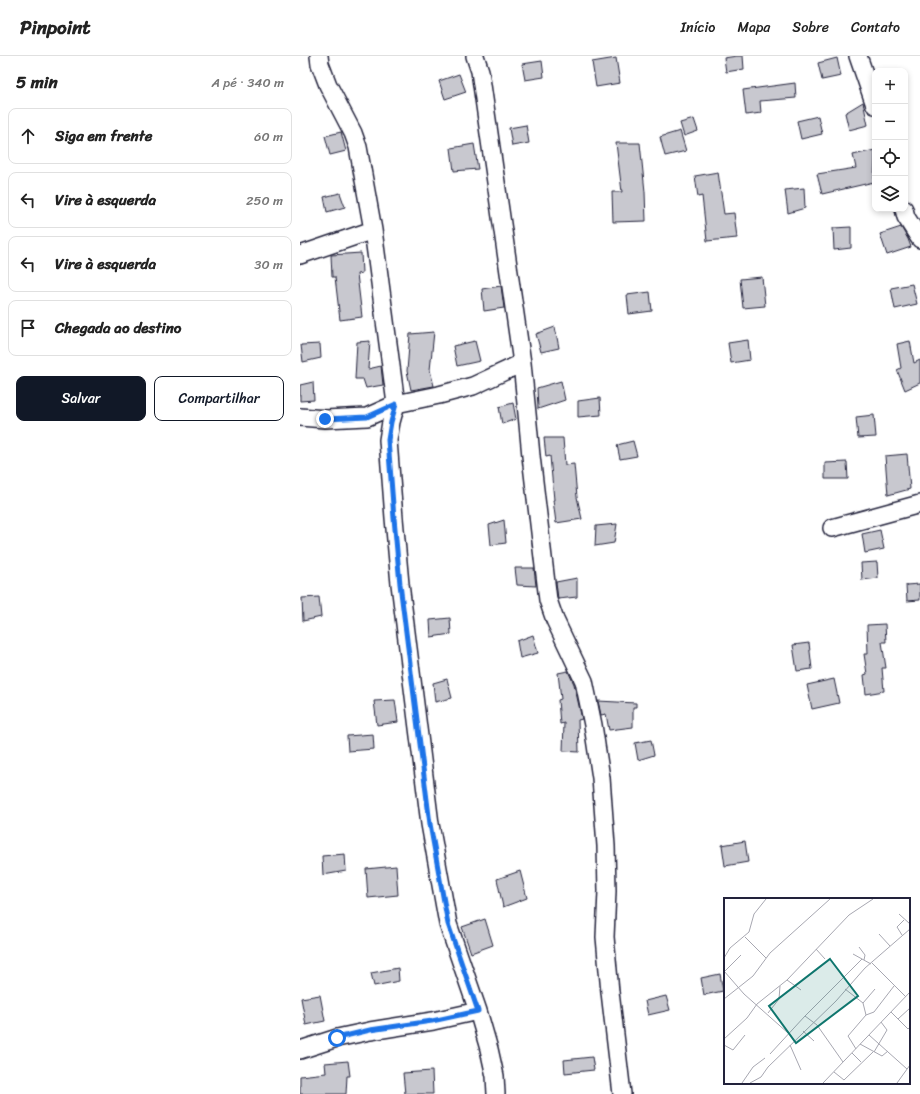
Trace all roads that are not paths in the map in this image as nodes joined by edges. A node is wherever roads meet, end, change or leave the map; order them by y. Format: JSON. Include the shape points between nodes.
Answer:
{"nodes":[{"id":1,"x":319,"y":56,"type":"edge"},
{"id":2,"x":475,"y":56,"type":"edge"},
{"id":3,"x":858,"y":56,"type":"edge"},
{"id":4,"x":875,"y":104,"type":"edge"},
{"id":5,"x":905,"y":212,"type":"edge"},
{"id":6,"x":373,"y":230,"type":"junction"},
{"id":7,"x":920,"y":239,"type":"edge"},
{"id":8,"x":300,"y":255,"type":"edge"},
{"id":9,"x":522,"y":363,"type":"junction"},
{"id":10,"x":396,"y":404,"type":"junction"},
{"id":11,"x":300,"y":417,"type":"edge"},
{"id":12,"x":920,"y":504,"type":"edge"},
{"id":13,"x":832,"y":528,"type":"dead end"},
{"id":14,"x":478,"y":1011,"type":"junction"},
{"id":15,"x":300,"y":1050,"type":"edge"},
{"id":16,"x":496,"y":1094,"type":"edge"},
{"id":17,"x":622,"y":1094,"type":"edge"}],
"edges":[{"from":1,"to":6,"type":"street","via":[[328,84],[358,147]]},
{"from":2,"to":9,"type":"street","via":[[480,71]]},
{"from":3,"to":4,"type":"street"},
{"from":5,"to":7,"type":"street"},
{"from":6,"to":8,"type":"street"},
{"from":6,"to":10,"type":"street"},
{"from":9,"to":10,"type":"street","via":[[472,386]]},
{"from":9,"to":17,"type":"street","via":[[548,600],[584,681],[594,725],[601,778],[607,870],[605,937]]},
{"from":10,"to":11,"type":"street","via":[[367,417]]},
{"from":10,"to":14,"type":"street","via":[[388,440],[394,518],[430,824],[448,924]]},
{"from":12,"to":13,"type":"street"},
{"from":14,"to":15,"type":"street","via":[[370,1030]]},
{"from":14,"to":16,"type":"street","via":[[495,1076]]}]}
